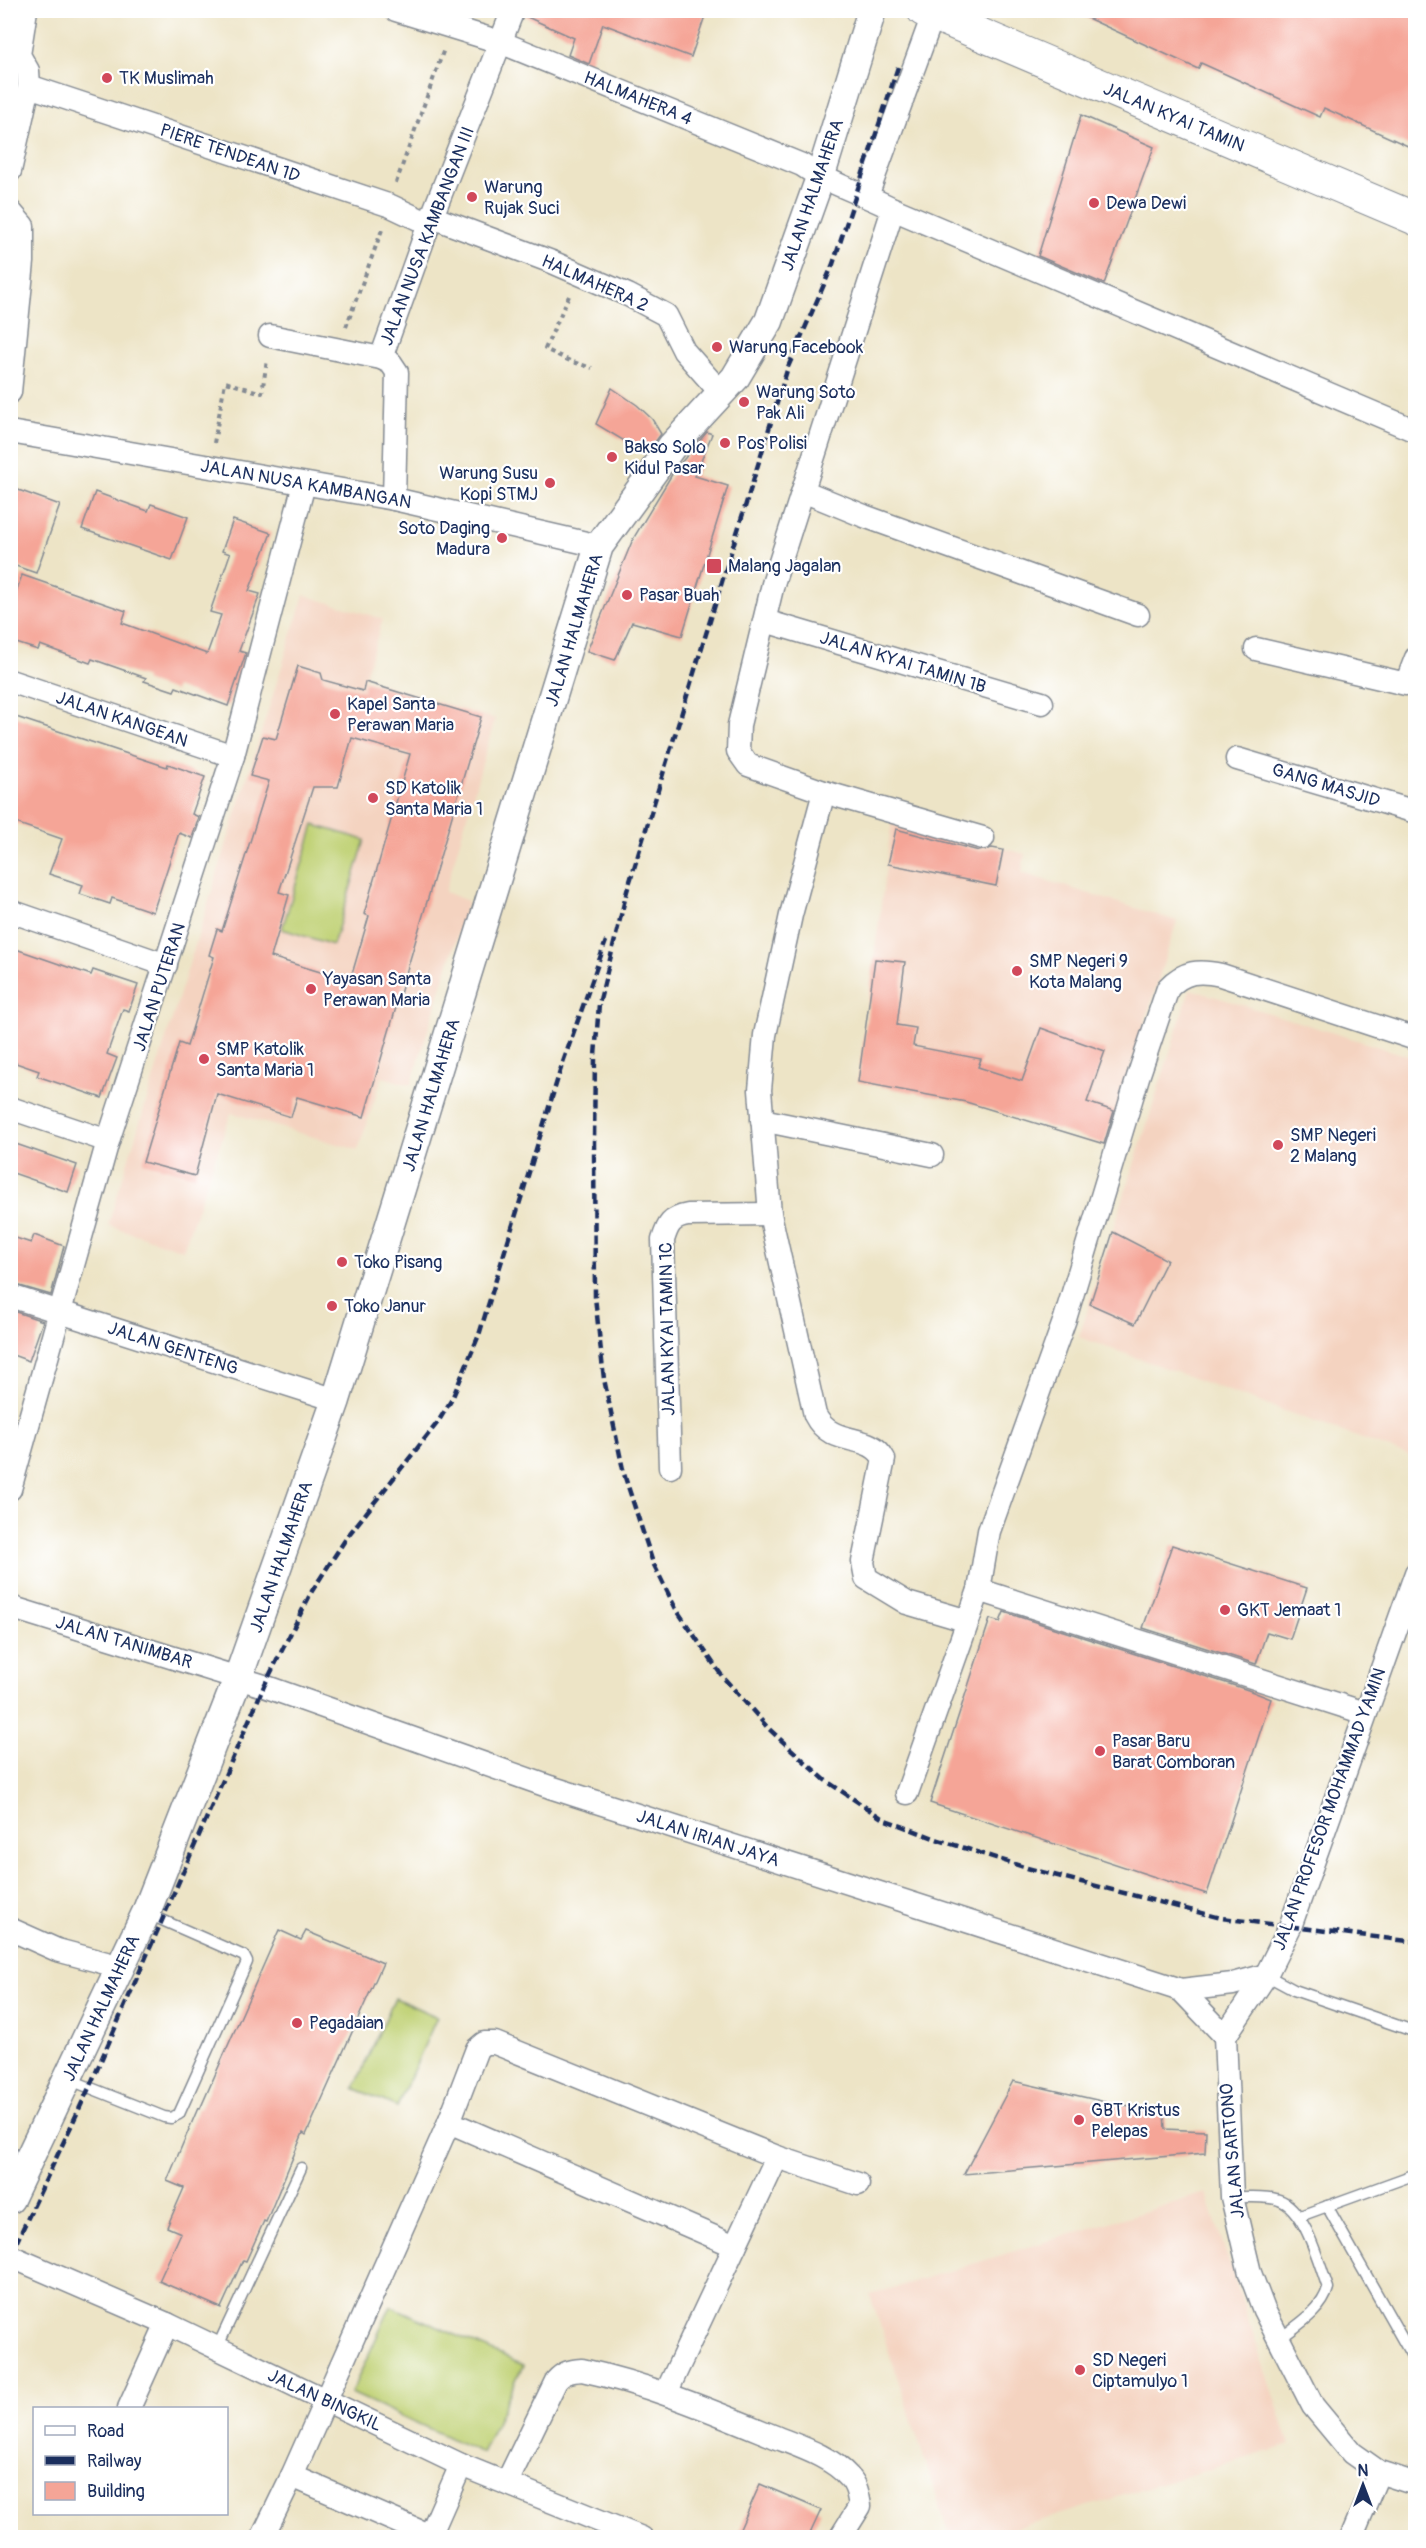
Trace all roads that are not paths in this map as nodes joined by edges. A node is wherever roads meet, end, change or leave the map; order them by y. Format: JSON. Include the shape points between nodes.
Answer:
{"nodes":[{"id":1,"x":26,"y":10,"type":"edge"},
{"id":2,"x":396,"y":10,"type":"edge"},
{"id":3,"x":513,"y":10,"type":"edge"},
{"id":4,"x":872,"y":10,"type":"edge"},
{"id":5,"x":930,"y":12,"type":"edge"},
{"id":6,"x":500,"y":42,"type":"junction"},
{"id":7,"x":15,"y":54,"type":"edge"},
{"id":8,"x":29,"y":87,"type":"junction"},
{"id":9,"x":10,"y":171,"type":"edge"},
{"id":10,"x":820,"y":178,"type":"junction"},
{"id":11,"x":867,"y":196,"type":"junction"},
{"id":12,"x":893,"y":208,"type":"junction"},
{"id":13,"x":10,"y":211,"type":"edge"},
{"id":14,"x":1416,"y":219,"type":"edge"},
{"id":15,"x":431,"y":220,"type":"junction"},
{"id":16,"x":270,"y":336,"type":"road end"},
{"id":17,"x":381,"y":358,"type":"junction"},
{"id":18,"x":10,"y":392,"type":"edge"},
{"id":19,"x":722,"y":394,"type":"junction"},
{"id":20,"x":1416,"y":430,"type":"edge"},
{"id":21,"x":10,"y":432,"type":"edge"},
{"id":22,"x":304,"y":484,"type":"junction"},
{"id":23,"x":803,"y":491,"type":"junction"},
{"id":24,"x":394,"y":499,"type":"junction"},
{"id":25,"x":599,"y":546,"type":"junction"},
{"id":26,"x":1138,"y":615,"type":"dead end"},
{"id":27,"x":765,"y":621,"type":"junction"},
{"id":28,"x":1256,"y":649,"type":"dead end"},
{"id":29,"x":1416,"y":658,"type":"edge"},
{"id":30,"x":10,"y":681,"type":"edge"},
{"id":31,"x":1042,"y":703,"type":"dead end"},
{"id":32,"x":233,"y":756,"type":"junction"},
{"id":33,"x":1237,"y":759,"type":"dead end"},
{"id":34,"x":824,"y":792,"type":"junction"},
{"id":35,"x":1416,"y":812,"type":"edge"},
{"id":36,"x":983,"y":838,"type":"dead end"},
{"id":37,"x":10,"y":911,"type":"edge"},
{"id":38,"x":166,"y":965,"type":"junction"},
{"id":39,"x":1416,"y":1039,"type":"edge"},
{"id":40,"x":10,"y":1108,"type":"edge"},
{"id":41,"x":762,"y":1120,"type":"junction"},
{"id":42,"x":108,"y":1141,"type":"junction"},
{"id":43,"x":932,"y":1155,"type":"dead end"},
{"id":44,"x":770,"y":1214,"type":"junction"},
{"id":45,"x":10,"y":1296,"type":"edge"},
{"id":46,"x":60,"y":1312,"type":"junction"},
{"id":47,"x":336,"y":1400,"type":"junction"},
{"id":48,"x":670,"y":1467,"type":"dead end"},
{"id":49,"x":10,"y":1489,"type":"edge"},
{"id":50,"x":1416,"y":1573,"type":"edge"},
{"id":51,"x":979,"y":1590,"type":"junction"},
{"id":52,"x":10,"y":1606,"type":"edge"},
{"id":53,"x":968,"y":1621,"type":"junction"},
{"id":54,"x":238,"y":1678,"type":"junction"},
{"id":55,"x":1365,"y":1713,"type":"junction"},
{"id":56,"x":907,"y":1793,"type":"dead end"},
{"id":57,"x":146,"y":1912,"type":"junction"},
{"id":58,"x":10,"y":1929,"type":"edge"},
{"id":59,"x":121,"y":1967,"type":"junction"},
{"id":60,"x":1266,"y":1975,"type":"junction"},
{"id":61,"x":1181,"y":1990,"type":"junction"},
{"id":62,"x":1416,"y":2032,"type":"edge"},
{"id":63,"x":1225,"y":2036,"type":"junction"},
{"id":64,"x":68,"y":2079,"type":"junction"},
{"id":65,"x":449,"y":2122,"type":"junction"},
{"id":66,"x":777,"y":2157,"type":"junction"},
{"id":67,"x":301,"y":2168,"type":"dead end"},
{"id":68,"x":1416,"y":2174,"type":"edge"},
{"id":69,"x":858,"y":2184,"type":"dead end"},
{"id":70,"x":11,"y":2196,"type":"edge"},
{"id":71,"x":1232,"y":2198,"type":"junction"},
{"id":72,"x":1327,"y":2206,"type":"junction"},
{"id":73,"x":1300,"y":2216,"type":"junction"},
{"id":74,"x":735,"y":2246,"type":"junction"},
{"id":75,"x":10,"y":2256,"type":"edge"},
{"id":76,"x":167,"y":2324,"type":"junction"},
{"id":77,"x":1278,"y":2341,"type":"junction"},
{"id":78,"x":217,"y":2348,"type":"junction"},
{"id":79,"x":1416,"y":2363,"type":"edge"},
{"id":80,"x":666,"y":2393,"type":"junction"},
{"id":81,"x":327,"y":2400,"type":"junction"},
{"id":82,"x":130,"y":2407,"type":"edge"},
{"id":83,"x":461,"y":2464,"type":"junction"},
{"id":84,"x":1379,"y":2472,"type":"junction"},
{"id":85,"x":292,"y":2476,"type":"junction"},
{"id":86,"x":507,"y":2482,"type":"junction"},
{"id":87,"x":1416,"y":2484,"type":"edge"},
{"id":88,"x":431,"y":2537,"type":"edge"},
{"id":89,"x":262,"y":2538,"type":"edge"},
{"id":90,"x":642,"y":2538,"type":"edge"},
{"id":91,"x":840,"y":2538,"type":"edge"},
{"id":92,"x":1350,"y":2538,"type":"edge"}],
"edges":[{"from":1,"to":7,"type":"street"},
{"from":2,"to":6,"type":"street","name":"HALMAHERA 4"},
{"from":3,"to":6,"type":"street","name":"JALAN NUSA KAMBANGAN III"},
{"from":4,"to":10,"type":"street","name":"JALAN HALMAHERA"},
{"from":5,"to":11,"type":"street"},
{"from":5,"to":14,"type":"main road","name":"JALAN KYAI TAMIN"},
{"from":6,"to":10,"type":"street","name":"HALMAHERA 4","via":[[802,165]]},
{"from":6,"to":15,"type":"street","name":"JALAN NUSA KAMBANGAN III"},
{"from":7,"to":8,"type":"street","via":[[28,71]]},
{"from":8,"to":9,"type":"street"},
{"from":8,"to":15,"type":"street","name":"PIERE TENDEAN 1D"},
{"from":10,"to":11,"type":"street","name":"HALMAHERA 4"},
{"from":10,"to":19,"type":"street","name":"JALAN HALMAHERA","via":[[769,321]]},
{"from":11,"to":12,"type":"street","name":"HALMAHERA 4"},
{"from":12,"to":20,"type":"street","name":"HALMAHERA 4"},
{"from":12,"to":23,"type":"street"},
{"from":13,"to":18,"type":"street","via":[[23,226]]},
{"from":15,"to":17,"type":"street","name":"JALAN NUSA KAMBANGAN III"},
{"from":15,"to":19,"type":"street","name":"HALMAHERA 2","via":[[600,283],[666,315],[684,351]]},
{"from":16,"to":17,"type":"street"},
{"from":17,"to":24,"type":"street","name":"JALAN NUSA KAMBANGAN III","via":[[397,372]]},
{"from":19,"to":25,"type":"street","name":"JALAN HALMAHERA","via":[[672,446]]},
{"from":21,"to":22,"type":"street","name":"JALAN NUSA KAMBANGAN"},
{"from":22,"to":24,"type":"street","name":"JALAN NUSA KAMBANGAN"},
{"from":22,"to":32,"type":"street","name":"JALAN PUTERAN"},
{"from":23,"to":26,"type":"street"},
{"from":23,"to":27,"type":"street"},
{"from":24,"to":25,"type":"street","name":"JALAN NUSA KAMBANGAN"},
{"from":25,"to":47,"type":"street","name":"JALAN HALMAHERA"},
{"from":27,"to":31,"type":"street","name":"JALAN KYAI TAMIN 1B"},
{"from":27,"to":34,"type":"street","via":[[740,725],[738,751],[747,765]]},
{"from":28,"to":29,"type":"street","via":[[1406,684]]},
{"from":30,"to":32,"type":"street","name":"JALAN KANGEAN"},
{"from":32,"to":38,"type":"street","name":"JALAN PUTERAN"},
{"from":33,"to":35,"type":"street","name":"GANG MASJID"},
{"from":34,"to":36,"type":"street"},
{"from":34,"to":41,"type":"street","via":[[791,915],[765,1035],[760,1090]]},
{"from":37,"to":38,"type":"street"},
{"from":38,"to":42,"type":"street","name":"JALAN PUTERAN"},
{"from":39,"to":51,"type":"street","via":[[1221,975],[1193,972],[1168,988],[1065,1319],[989,1531]]},
{"from":40,"to":42,"type":"street"},
{"from":41,"to":43,"type":"street"},
{"from":41,"to":44,"type":"street"},
{"from":42,"to":46,"type":"street","name":"JALAN PUTERAN"},
{"from":44,"to":48,"type":"street","name":"JALAN KYAI TAMIN 1C","via":[[688,1215],[676,1217],[668,1224],[663,1240]]},
{"from":44,"to":53,"type":"street","via":[[820,1426],[833,1435],[880,1450],[884,1459],[863,1563],[866,1578],[907,1603]]},
{"from":45,"to":46,"type":"street","name":"JALAN GENTENG"},
{"from":46,"to":47,"type":"street","name":"JALAN GENTENG"},
{"from":46,"to":49,"type":"street","name":"JALAN PUTERAN"},
{"from":47,"to":54,"type":"street","name":"JALAN HALMAHERA"},
{"from":50,"to":55,"type":"street","name":"JALAN PROFESOR MOHAMMAD YAMIN"},
{"from":51,"to":53,"type":"street"},
{"from":51,"to":55,"type":"street"},
{"from":52,"to":54,"type":"street","name":"JALAN TANIMBAR"},
{"from":53,"to":56,"type":"street"},
{"from":54,"to":57,"type":"street","name":"JALAN HALMAHERA"},
{"from":54,"to":61,"type":"street","name":"JALAN IRIAN JAYA","via":[[561,1791]]},
{"from":55,"to":60,"type":"street","name":"JALAN PROFESOR MOHAMMAD YAMIN","via":[[1290,1927]]},
{"from":57,"to":59,"type":"street","name":"JALAN HALMAHERA"},
{"from":57,"to":64,"type":"lane","via":[[244,1956],[247,1962],[179,2114],[164,2117]]},
{"from":58,"to":59,"type":"street","via":[[57,1950]]},
{"from":59,"to":64,"type":"street","name":"JALAN HALMAHERA"},
{"from":60,"to":61,"type":"street","name":"JALAN IRIAN JAYA","via":[[1233,1984]]},
{"from":60,"to":62,"type":"lane","via":[[1294,1990]]},
{"from":60,"to":63,"type":"street","name":"JALAN PROFESOR MOHAMMAD YAMIN"},
{"from":61,"to":63,"type":"street","name":"JALAN IRIAN JAYA"},
{"from":63,"to":71,"type":"street","name":"JALAN SARTONO"},
{"from":64,"to":70,"type":"street","name":"JALAN HALMAHERA"},
{"from":65,"to":66,"type":"street","via":[[477,2049],[490,2042]]},
{"from":65,"to":74,"type":"street"},
{"from":65,"to":81,"type":"street"},
{"from":66,"to":69,"type":"street"},
{"from":66,"to":74,"type":"street"},
{"from":67,"to":78,"type":"lane"},
{"from":68,"to":72,"type":"lane"},
{"from":71,"to":73,"type":"lane","via":[[1279,2200]]},
{"from":71,"to":77,"type":"street","name":"JALAN SARTONO","via":[[1250,2273]]},
{"from":72,"to":73,"type":"lane"},
{"from":72,"to":79,"type":"lane"},
{"from":73,"to":77,"type":"lane","via":[[1328,2288],[1318,2306]]},
{"from":74,"to":80,"type":"street"},
{"from":75,"to":76,"type":"street","name":"JALAN BINGKIL"},
{"from":76,"to":78,"type":"street","name":"JALAN BINGKIL"},
{"from":76,"to":82,"type":"street"},
{"from":77,"to":84,"type":"street","name":"JALAN SARTONO","via":[[1313,2406],[1352,2453]]},
{"from":78,"to":81,"type":"street","name":"JALAN BINGKIL"},
{"from":80,"to":86,"type":"street","via":[[582,2370],[561,2375]]},
{"from":80,"to":91,"type":"street","via":[[810,2451],[849,2476],[860,2506]]},
{"from":81,"to":83,"type":"street","name":"JALAN BINGKIL"},
{"from":81,"to":85,"type":"street"},
{"from":83,"to":86,"type":"street","name":"JALAN BINGKIL"},
{"from":83,"to":88,"type":"street"},
{"from":84,"to":87,"type":"street","name":"JALAN SARTONO"},
{"from":84,"to":92,"type":"street"},
{"from":85,"to":88,"type":"street"},
{"from":85,"to":89,"type":"street"},
{"from":86,"to":90,"type":"street","name":"JALAN BINGKIL"}]}
